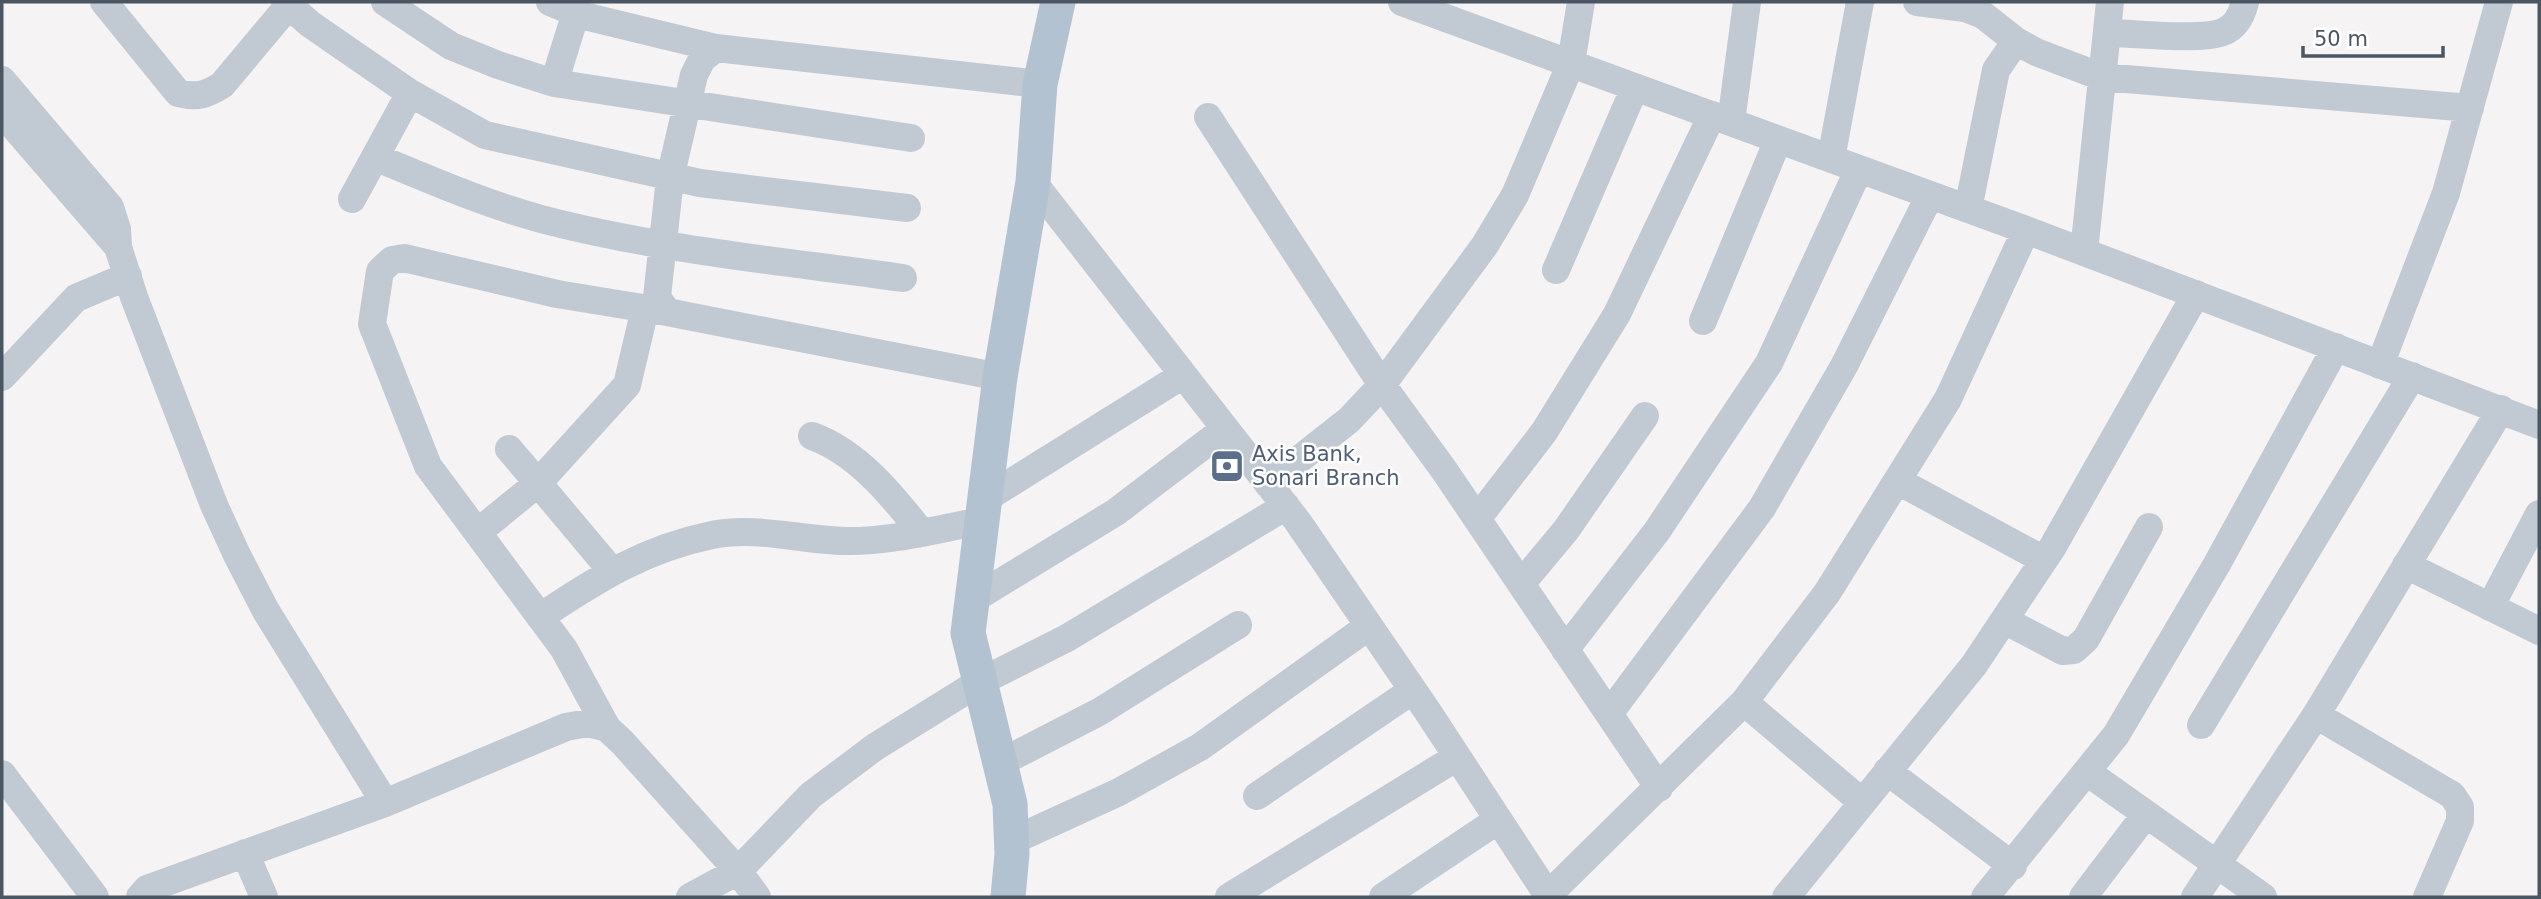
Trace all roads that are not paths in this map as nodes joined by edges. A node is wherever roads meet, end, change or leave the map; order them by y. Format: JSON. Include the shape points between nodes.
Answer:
{"nodes":[{"id":1,"x":104,"y":2,"type":"edge"},
{"id":2,"x":385,"y":2,"type":"edge"},
{"id":3,"x":550,"y":2,"type":"edge"},
{"id":4,"x":1058,"y":2,"type":"edge"},
{"id":5,"x":1402,"y":2,"type":"edge"},
{"id":6,"x":1581,"y":2,"type":"edge"},
{"id":7,"x":1747,"y":2,"type":"edge"},
{"id":8,"x":1860,"y":2,"type":"edge"},
{"id":9,"x":1917,"y":2,"type":"edge"},
{"id":10,"x":2110,"y":2,"type":"edge"},
{"id":11,"x":2245,"y":2,"type":"edge"},
{"id":12,"x":2499,"y":2,"type":"edge"},
{"id":13,"x":287,"y":4,"type":"edge"},
{"id":14,"x":584,"y":16,"type":"junction"},
{"id":15,"x":2107,"y":33,"type":"junction"},
{"id":16,"x":2017,"y":41,"type":"junction"},
{"id":17,"x":716,"y":48,"type":"junction"},
{"id":18,"x":1570,"y":63,"type":"junction"},
{"id":19,"x":2102,"y":77,"type":"junction"},
{"id":20,"x":2,"y":80,"type":"edge"},
{"id":21,"x":554,"y":83,"type":"junction"},
{"id":22,"x":1040,"y":84,"type":"junction"},
{"id":23,"x":1635,"y":87,"type":"junction"},
{"id":24,"x":410,"y":93,"type":"junction"},
{"id":25,"x":687,"y":105,"type":"junction"},
{"id":26,"x":2470,"y":108,"type":"junction"},
{"id":27,"x":2,"y":113,"type":"edge"},
{"id":28,"x":1208,"y":117,"type":"dead end"},
{"id":29,"x":1722,"y":119,"type":"junction"},
{"id":30,"x":911,"y":138,"type":"dead end"},
{"id":31,"x":1778,"y":139,"type":"junction"},
{"id":32,"x":377,"y":158,"type":"junction"},
{"id":33,"x":1830,"y":159,"type":"junction"},
{"id":34,"x":1859,"y":169,"type":"junction"},
{"id":35,"x":670,"y":178,"type":"junction"},
{"id":36,"x":1033,"y":182,"type":"junction"},
{"id":37,"x":1930,"y":195,"type":"junction"},
{"id":38,"x":352,"y":200,"type":"dead end"},
{"id":39,"x":907,"y":208,"type":"dead end"},
{"id":40,"x":1968,"y":209,"type":"junction"},
{"id":41,"x":2026,"y":230,"type":"junction"},
{"id":42,"x":663,"y":245,"type":"junction"},
{"id":43,"x":118,"y":247,"type":"junction"},
{"id":44,"x":2084,"y":252,"type":"junction"},
{"id":45,"x":1556,"y":270,"type":"dead end"},
{"id":46,"x":128,"y":276,"type":"junction"},
{"id":47,"x":903,"y":278,"type":"dead end"},
{"id":48,"x":2196,"y":294,"type":"junction"},
{"id":49,"x":656,"y":311,"type":"junction"},
{"id":50,"x":1703,"y":321,"type":"dead end"},
{"id":51,"x":2336,"y":347,"type":"junction"},
{"id":52,"x":2380,"y":365,"type":"junction"},
{"id":53,"x":1183,"y":375,"type":"junction"},
{"id":54,"x":2412,"y":376,"type":"junction"},
{"id":55,"x":2,"y":377,"type":"edge"},
{"id":56,"x":1000,"y":377,"type":"junction"},
{"id":57,"x":1382,"y":385,"type":"junction"},
{"id":58,"x":2501,"y":409,"type":"junction"},
{"id":59,"x":1644,"y":416,"type":"dead end"},
{"id":60,"x":2539,"y":425,"type":"edge"},
{"id":61,"x":1225,"y":429,"type":"junction"},
{"id":62,"x":813,"y":436,"type":"dead end"},
{"id":63,"x":509,"y":449,"type":"dead end"},
{"id":64,"x":1898,"y":481,"type":"junction"},
{"id":65,"x":538,"y":483,"type":"junction"},
{"id":66,"x":1268,"y":484,"type":"junction"},
{"id":67,"x":1286,"y":506,"type":"junction"},
{"id":68,"x":983,"y":510,"type":"junction"},
{"id":69,"x":2539,"y":514,"type":"edge"},
{"id":70,"x":1477,"y":519,"type":"junction"},
{"id":71,"x":2149,"y":527,"type":"dead end"},
{"id":72,"x":478,"y":532,"type":"junction"},
{"id":73,"x":921,"y":532,"type":"junction"},
{"id":74,"x":2044,"y":560,"type":"junction"},
{"id":75,"x":2406,"y":565,"type":"junction"},
{"id":76,"x":611,"y":570,"type":"junction"},
{"id":77,"x":1521,"y":584,"type":"junction"},
{"id":78,"x":972,"y":600,"type":"junction"},
{"id":79,"x":2490,"y":607,"type":"junction"},
{"id":80,"x":540,"y":617,"type":"junction"},
{"id":81,"x":2004,"y":620,"type":"junction"},
{"id":82,"x":1238,"y":625,"type":"dead end"},
{"id":83,"x":1369,"y":626,"type":"junction"},
{"id":84,"x":2539,"y":631,"type":"edge"},
{"id":85,"x":1565,"y":650,"type":"junction"},
{"id":86,"x":978,"y":683,"type":"junction"},
{"id":87,"x":1413,"y":690,"type":"junction"},
{"id":88,"x":1744,"y":702,"type":"junction"},
{"id":89,"x":1609,"y":714,"type":"junction"},
{"id":90,"x":2316,"y":715,"type":"junction"},
{"id":91,"x":2201,"y":725,"type":"dead end"},
{"id":92,"x":607,"y":728,"type":"junction"},
{"id":93,"x":1457,"y":757,"type":"junction"},
{"id":94,"x":1000,"y":763,"type":"junction"},
{"id":95,"x":1887,"y":771,"type":"junction"},
{"id":96,"x":2087,"y":772,"type":"junction"},
{"id":97,"x":2,"y":774,"type":"edge"},
{"id":98,"x":1659,"y":788,"type":"junction"},
{"id":99,"x":1257,"y":796,"type":"dead end"},
{"id":100,"x":1862,"y":802,"type":"junction"},
{"id":101,"x":385,"y":803,"type":"junction"},
{"id":102,"x":2146,"y":814,"type":"junction"},
{"id":103,"x":1498,"y":820,"type":"junction"},
{"id":104,"x":1012,"y":841,"type":"junction"},
{"id":105,"x":244,"y":853,"type":"junction"},
{"id":106,"x":2217,"y":864,"type":"junction"},
{"id":107,"x":2013,"y":866,"type":"junction"},
{"id":108,"x":738,"y":872,"type":"junction"},
{"id":109,"x":95,"y":897,"type":"edge"},
{"id":110,"x":140,"y":897,"type":"edge"},
{"id":111,"x":264,"y":897,"type":"edge"},
{"id":112,"x":690,"y":897,"type":"edge"},
{"id":113,"x":757,"y":897,"type":"edge"},
{"id":114,"x":1007,"y":897,"type":"edge"},
{"id":115,"x":1228,"y":897,"type":"edge"},
{"id":116,"x":1383,"y":897,"type":"edge"},
{"id":117,"x":1548,"y":897,"type":"edge"},
{"id":118,"x":1786,"y":897,"type":"edge"},
{"id":119,"x":1985,"y":897,"type":"edge"},
{"id":120,"x":2083,"y":897,"type":"edge"},
{"id":121,"x":2195,"y":897,"type":"edge"},
{"id":122,"x":2263,"y":897,"type":"edge"},
{"id":123,"x":2427,"y":897,"type":"edge"}],
"edges":[{"from":1,"to":13,"type":"street","via":[[178,93],[194,98],[222,85]]},
{"from":2,"to":21,"type":"street","via":[[451,46]]},
{"from":3,"to":14,"type":"street"},
{"from":4,"to":22,"type":"main road"},
{"from":5,"to":18,"type":"street"},
{"from":6,"to":18,"type":"street"},
{"from":7,"to":29,"type":"street"},
{"from":8,"to":33,"type":"street"},
{"from":9,"to":16,"type":"street","via":[[1983,15]]},
{"from":10,"to":15,"type":"street"},
{"from":11,"to":15,"type":"street","via":[[2234,25],[2222,32]]},
{"from":12,"to":26,"type":"street"},
{"from":13,"to":24,"type":"street"},
{"from":14,"to":17,"type":"street"},
{"from":14,"to":21,"type":"street","via":[[574,19]]},
{"from":15,"to":19,"type":"street"},
{"from":16,"to":19,"type":"street"},
{"from":16,"to":40,"type":"street","via":[[1996,70]]},
{"from":17,"to":22,"type":"street"},
{"from":17,"to":25,"type":"street","via":[[702,59]]},
{"from":18,"to":23,"type":"street"},
{"from":18,"to":57,"type":"street","via":[[1509,205]]},
{"from":19,"to":26,"type":"street"},
{"from":19,"to":44,"type":"street"},
{"from":20,"to":43,"type":"street","via":[[110,207]]},
{"from":21,"to":25,"type":"street"},
{"from":22,"to":36,"type":"main road"},
{"from":23,"to":29,"type":"street"},
{"from":23,"to":45,"type":"street"},
{"from":24,"to":32,"type":"street"},
{"from":24,"to":35,"type":"street","via":[[485,135]]},
{"from":25,"to":30,"type":"street"},
{"from":25,"to":35,"type":"street"},
{"from":26,"to":52,"type":"street","via":[[2446,193]]},
{"from":27,"to":43,"type":"street"},
{"from":28,"to":57,"type":"street"},
{"from":29,"to":31,"type":"street"},
{"from":29,"to":70,"type":"street","via":[[1617,314],[1544,432]]},
{"from":31,"to":33,"type":"street"},
{"from":31,"to":50,"type":"street"},
{"from":32,"to":38,"type":"street"},
{"from":32,"to":42,"type":"street","via":[[489,203]]},
{"from":33,"to":34,"type":"street"},
{"from":34,"to":37,"type":"street"},
{"from":34,"to":85,"type":"street","via":[[1769,363],[1657,531]]},
{"from":35,"to":39,"type":"street"},
{"from":35,"to":42,"type":"street"},
{"from":36,"to":53,"type":"street"},
{"from":36,"to":56,"type":"main road"},
{"from":37,"to":40,"type":"street"},
{"from":37,"to":89,"type":"street","via":[[1844,366],[1762,508]]},
{"from":40,"to":41,"type":"street"},
{"from":41,"to":44,"type":"street"},
{"from":41,"to":64,"type":"street","via":[[1948,398]]},
{"from":42,"to":47,"type":"street"},
{"from":42,"to":49,"type":"street"},
{"from":43,"to":46,"type":"street"},
{"from":44,"to":48,"type":"street"},
{"from":46,"to":55,"type":"street","via":[[76,298]]},
{"from":46,"to":101,"type":"street","via":[[237,555],[266,611]]},
{"from":48,"to":51,"type":"street"},
{"from":48,"to":74,"type":"street"},
{"from":49,"to":56,"type":"street"},
{"from":49,"to":65,"type":"street","via":[[627,385]]},
{"from":49,"to":72,"type":"street","via":[[557,294],[404,258],[392,260],[380,271],[372,324],[428,466]]},
{"from":51,"to":52,"type":"street"},
{"from":51,"to":96,"type":"street","via":[[2210,575],[2116,735]]},
{"from":52,"to":54,"type":"street"},
{"from":53,"to":61,"type":"street"},
{"from":53,"to":68,"type":"street"},
{"from":54,"to":58,"type":"street"},
{"from":54,"to":91,"type":"street"},
{"from":56,"to":68,"type":"main road"},
{"from":57,"to":66,"type":"street","via":[[1349,420]]},
{"from":57,"to":70,"type":"street"},
{"from":58,"to":60,"type":"street"},
{"from":58,"to":75,"type":"street"},
{"from":59,"to":77,"type":"street","via":[[1566,530]]},
{"from":61,"to":66,"type":"street"},
{"from":61,"to":78,"type":"street","via":[[1116,512]]},
{"from":62,"to":73,"type":"street","via":[[831,443],[893,496]]},
{"from":63,"to":65,"type":"street"},
{"from":64,"to":74,"type":"street"},
{"from":64,"to":88,"type":"street","via":[[1827,593]]},
{"from":65,"to":72,"type":"street"},
{"from":65,"to":76,"type":"street"},
{"from":66,"to":67,"type":"street"},
{"from":67,"to":83,"type":"street"},
{"from":67,"to":86,"type":"street","via":[[1067,638]]},
{"from":68,"to":73,"type":"street"},
{"from":68,"to":78,"type":"main road"},
{"from":69,"to":79,"type":"street"},
{"from":70,"to":77,"type":"street"},
{"from":71,"to":81,"type":"street","via":[[2086,639],[2074,650],[2063,651]]},
{"from":72,"to":80,"type":"street"},
{"from":73,"to":76,"type":"street","via":[[872,541],[754,531],[715,534]]},
{"from":74,"to":81,"type":"street"},
{"from":75,"to":79,"type":"street"},
{"from":75,"to":90,"type":"street"},
{"from":76,"to":80,"type":"street"},
{"from":77,"to":85,"type":"street"},
{"from":78,"to":86,"type":"main road","via":[[968,634]]},
{"from":79,"to":84,"type":"street"},
{"from":80,"to":92,"type":"street","via":[[564,649]]},
{"from":81,"to":95,"type":"street","via":[[1974,665]]},
{"from":82,"to":94,"type":"street","via":[[1099,712]]},
{"from":83,"to":87,"type":"street"},
{"from":83,"to":104,"type":"street","via":[[1200,747],[1119,792]]},
{"from":85,"to":89,"type":"street"},
{"from":86,"to":94,"type":"main road"},
{"from":86,"to":108,"type":"street","via":[[876,747],[811,795]]},
{"from":87,"to":93,"type":"street"},
{"from":87,"to":99,"type":"street"},
{"from":88,"to":98,"type":"street"},
{"from":88,"to":100,"type":"street"},
{"from":89,"to":98,"type":"street"},
{"from":90,"to":106,"type":"street"},
{"from":90,"to":123,"type":"street","via":[[2452,794],[2460,807],[2460,821]]},
{"from":92,"to":101,"type":"street","via":[[588,723],[566,727]]},
{"from":92,"to":108,"type":"street"},
{"from":93,"to":103,"type":"street"},
{"from":93,"to":115,"type":"street"},
{"from":94,"to":104,"type":"main road","via":[[1010,804]]},
{"from":95,"to":100,"type":"street"},
{"from":95,"to":107,"type":"street"},
{"from":96,"to":102,"type":"street"},
{"from":96,"to":107,"type":"street"},
{"from":97,"to":109,"type":"street"},
{"from":98,"to":117,"type":"street"},
{"from":100,"to":118,"type":"street"},
{"from":101,"to":105,"type":"street"},
{"from":102,"to":106,"type":"street"},
{"from":102,"to":120,"type":"street"},
{"from":103,"to":116,"type":"street"},
{"from":103,"to":117,"type":"street"},
{"from":104,"to":114,"type":"main road"},
{"from":105,"to":110,"type":"street","via":[[147,889]]},
{"from":105,"to":111,"type":"street"},
{"from":106,"to":121,"type":"street"},
{"from":106,"to":122,"type":"street"},
{"from":107,"to":119,"type":"street"},
{"from":108,"to":112,"type":"street"},
{"from":108,"to":113,"type":"street"}]}
